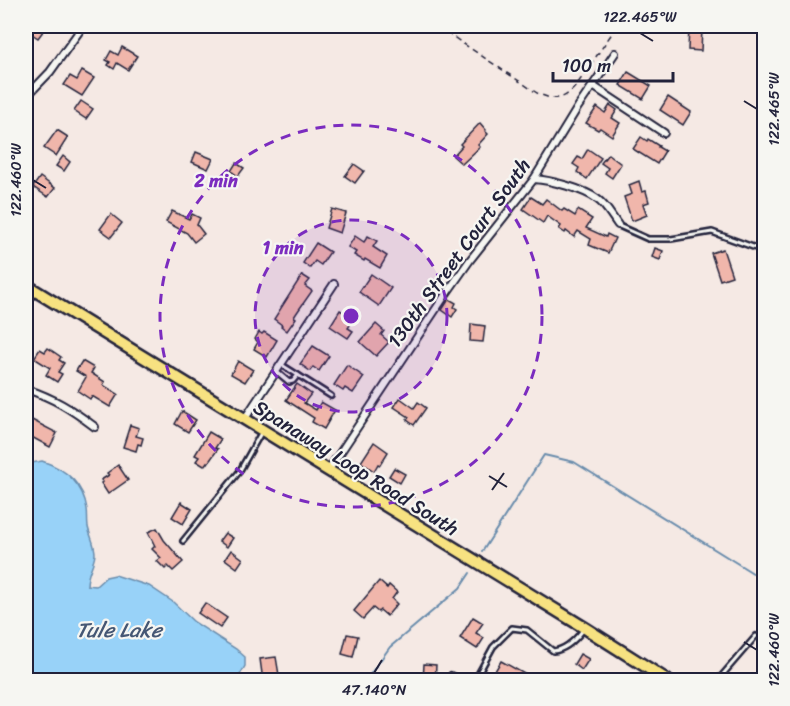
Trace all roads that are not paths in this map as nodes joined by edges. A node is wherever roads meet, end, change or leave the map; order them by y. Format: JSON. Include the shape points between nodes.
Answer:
{"nodes":[{"id":1,"x":83,"y":26,"type":"edge"},
{"id":2,"x":615,"y":53,"type":"dead end"},
{"id":3,"x":592,"y":86,"type":"junction"},
{"id":4,"x":26,"y":97,"type":"edge"},
{"id":5,"x":663,"y":132,"type":"dead end"},
{"id":6,"x":534,"y":179,"type":"junction"},
{"id":7,"x":618,"y":225,"type":"joint"},
{"id":8,"x":765,"y":251,"type":"edge"},
{"id":9,"x":334,"y":284,"type":"dead end"},
{"id":10,"x":30,"y":288,"type":"edge"},
{"id":11,"x":26,"y":304,"type":"edge"},
{"id":12,"x":281,"y":364,"type":"junction"},
{"id":13,"x":276,"y":371,"type":"junction"},
{"id":14,"x":298,"y":375,"type":"junction"},
{"id":15,"x":26,"y":389,"type":"edge"},
{"id":16,"x":331,"y":396,"type":"dead end"},
{"id":17,"x":243,"y":420,"type":"junction"},
{"id":18,"x":95,"y":427,"type":"dead end"},
{"id":19,"x":262,"y":431,"type":"junction"},
{"id":20,"x":327,"y":471,"type":"junction"},
{"id":21,"x":183,"y":541,"type":"dead end"},
{"id":22,"x":585,"y":628,"type":"junction"},
{"id":23,"x":756,"y":636,"type":"dead end"},
{"id":24,"x":451,"y":675,"type":"dead end"},
{"id":25,"x":461,"y":681,"type":"edge"},
{"id":26,"x":475,"y":681,"type":"edge"},
{"id":27,"x":667,"y":681,"type":"edge"},
{"id":28,"x":718,"y":681,"type":"edge"}],
"edges":[{"from":1,"to":4,"type":"street","via":[[50,72]]},
{"from":2,"to":3,"type":"street","name":"130th Street Court South"},
{"from":3,"to":5,"type":"street"},
{"from":3,"to":6,"type":"street","name":"130th Street Court South"},
{"from":6,"to":7,"type":"street","via":[[597,198]]},
{"from":6,"to":20,"type":"street","name":"130th Street Court South","via":[[470,260]]},
{"from":7,"to":8,"type":"lane","via":[[648,239],[712,232]]},
{"from":9,"to":12,"type":"street"},
{"from":10,"to":11,"type":"street"},
{"from":10,"to":17,"type":"main road","name":"Spanaway Loop Road South"},
{"from":12,"to":13,"type":"street"},
{"from":12,"to":14,"type":"lane"},
{"from":13,"to":14,"type":"lane","via":[[290,382]]},
{"from":13,"to":17,"type":"street"},
{"from":14,"to":16,"type":"lane"},
{"from":15,"to":18,"type":"street","via":[[55,400]]},
{"from":17,"to":19,"type":"main road","name":"Spanaway Loop Road South"},
{"from":19,"to":20,"type":"main road","name":"Spanaway Loop Road South"},
{"from":19,"to":21,"type":"lane","via":[[238,472]]},
{"from":20,"to":22,"type":"main road","name":"Spanaway Loop Road South"},
{"from":22,"to":26,"type":"lane","via":[[560,650],[553,651],[527,630],[512,627],[493,647]]},
{"from":22,"to":27,"type":"main road","name":"Spanaway Loop Road South"},
{"from":23,"to":28,"type":"lane"},
{"from":24,"to":25,"type":"lane"}]}
